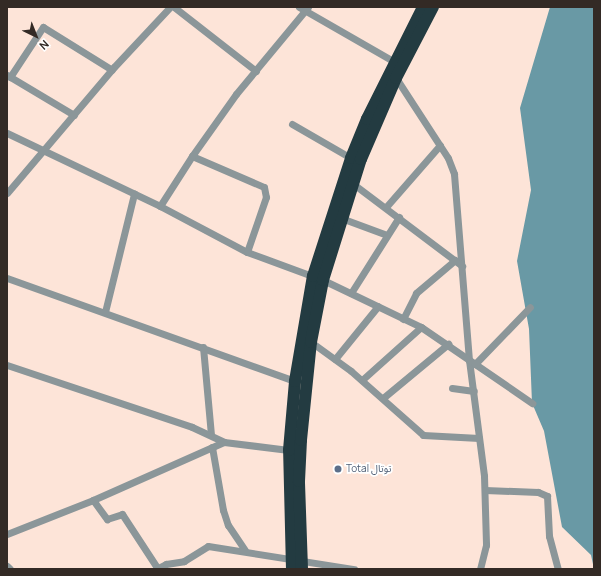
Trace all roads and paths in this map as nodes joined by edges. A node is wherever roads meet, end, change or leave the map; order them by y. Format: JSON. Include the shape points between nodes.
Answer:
{"nodes":[{"id":1,"x":170,"y":7,"type":"edge"},
{"id":2,"x":174,"y":7,"type":"edge"},
{"id":3,"x":423,"y":7,"type":"edge"},
{"id":4,"x":433,"y":7,"type":"edge"},
{"id":5,"x":304,"y":8,"type":"edge"},
{"id":6,"x":393,"y":61,"type":"junction"},
{"id":7,"x":112,"y":70,"type":"junction"},
{"id":8,"x":256,"y":71,"type":"junction"},
{"id":9,"x":9,"y":76,"type":"edge"},
{"id":10,"x":396,"y":78,"type":"junction"},
{"id":11,"x":74,"y":115,"type":"junction"},
{"id":12,"x":292,"y":124,"type":"dead end"},
{"id":13,"x":7,"y":133,"type":"edge"},
{"id":14,"x":440,"y":145,"type":"junction"},
{"id":15,"x":44,"y":151,"type":"junction"},
{"id":16,"x":192,"y":156,"type":"junction"},
{"id":17,"x":351,"y":158,"type":"junction"},
{"id":18,"x":352,"y":183,"type":"junction"},
{"id":19,"x":7,"y":193,"type":"edge"},
{"id":20,"x":134,"y":194,"type":"junction"},
{"id":21,"x":160,"y":206,"type":"junction"},
{"id":22,"x":386,"y":207,"type":"junction"},
{"id":23,"x":399,"y":217,"type":"junction"},
{"id":24,"x":341,"y":218,"type":"junction"},
{"id":25,"x":387,"y":235,"type":"junction"},
{"id":26,"x":247,"y":252,"type":"junction"},
{"id":27,"x":455,"y":260,"type":"junction"},
{"id":28,"x":462,"y":266,"type":"junction"},
{"id":29,"x":7,"y":278,"type":"edge"},
{"id":30,"x":318,"y":278,"type":"junction"},
{"id":31,"x":351,"y":293,"type":"junction"},
{"id":32,"x":378,"y":306,"type":"junction"},
{"id":33,"x":530,"y":307,"type":"dead end"},
{"id":34,"x":105,"y":312,"type":"junction"},
{"id":35,"x":403,"y":319,"type":"junction"},
{"id":36,"x":421,"y":328,"type":"junction"},
{"id":37,"x":311,"y":342,"type":"junction"},
{"id":38,"x":448,"y":344,"type":"junction"},
{"id":39,"x":203,"y":347,"type":"junction"},
{"id":40,"x":335,"y":359,"type":"junction"},
{"id":41,"x":472,"y":362,"type":"junction"},
{"id":42,"x":7,"y":365,"type":"edge"},
{"id":43,"x":362,"y":380,"type":"junction"},
{"id":44,"x":295,"y":381,"type":"junction"},
{"id":45,"x":452,"y":388,"type":"dead end"},
{"id":46,"x":474,"y":391,"type":"junction"},
{"id":47,"x":383,"y":398,"type":"junction"},
{"id":48,"x":532,"y":403,"type":"dead end"},
{"id":49,"x":211,"y":435,"type":"junction"},
{"id":50,"x":480,"y":438,"type":"junction"},
{"id":51,"x":224,"y":442,"type":"junction"},
{"id":52,"x":212,"y":447,"type":"junction"},
{"id":53,"x":290,"y":450,"type":"junction"},
{"id":54,"x":485,"y":490,"type":"junction"},
{"id":55,"x":93,"y":500,"type":"junction"},
{"id":56,"x":7,"y":534,"type":"edge"},
{"id":57,"x":245,"y":550,"type":"junction"},
{"id":58,"x":297,"y":564,"type":"edge"},
{"id":59,"x":7,"y":566,"type":"edge"},
{"id":60,"x":10,"y":569,"type":"edge"},
{"id":61,"x":157,"y":569,"type":"edge"},
{"id":62,"x":354,"y":569,"type":"edge"},
{"id":63,"x":480,"y":569,"type":"edge"},
{"id":64,"x":558,"y":569,"type":"edge"}],
"edges":[{"from":1,"to":7,"type":"street"},
{"from":2,"to":8,"type":"street"},
{"from":3,"to":6,"type":"highway"},
{"from":4,"to":10,"type":"highway"},
{"from":5,"to":6,"type":"street"},
{"from":5,"to":8,"type":"street"},
{"from":6,"to":17,"type":"highway"},
{"from":7,"to":9,"type":"street","via":[[43,27]]},
{"from":7,"to":11,"type":"street"},
{"from":8,"to":16,"type":"street"},
{"from":9,"to":11,"type":"street"},
{"from":10,"to":14,"type":"street"},
{"from":10,"to":18,"type":"highway"},
{"from":11,"to":15,"type":"street"},
{"from":12,"to":17,"type":"street"},
{"from":13,"to":15,"type":"street"},
{"from":14,"to":22,"type":"street"},
{"from":14,"to":28,"type":"street","via":[[454,174]]},
{"from":15,"to":19,"type":"street"},
{"from":15,"to":20,"type":"street"},
{"from":16,"to":21,"type":"street"},
{"from":16,"to":26,"type":"street","via":[[264,187],[266,197]]},
{"from":17,"to":30,"type":"highway"},
{"from":18,"to":22,"type":"street"},
{"from":18,"to":24,"type":"highway"},
{"from":20,"to":21,"type":"street"},
{"from":20,"to":34,"type":"street"},
{"from":21,"to":26,"type":"street"},
{"from":22,"to":23,"type":"street"},
{"from":23,"to":25,"type":"street"},
{"from":23,"to":27,"type":"street"},
{"from":24,"to":25,"type":"street"},
{"from":24,"to":30,"type":"highway"},
{"from":25,"to":31,"type":"street"},
{"from":26,"to":30,"type":"street"},
{"from":27,"to":28,"type":"street"},
{"from":27,"to":35,"type":"street","via":[[416,294]]},
{"from":28,"to":41,"type":"street"},
{"from":29,"to":34,"type":"street"},
{"from":30,"to":31,"type":"street"},
{"from":30,"to":37,"type":"highway"},
{"from":30,"to":44,"type":"highway"},
{"from":31,"to":32,"type":"street"},
{"from":32,"to":35,"type":"street"},
{"from":32,"to":40,"type":"street"},
{"from":33,"to":41,"type":"street"},
{"from":34,"to":39,"type":"street"},
{"from":35,"to":36,"type":"street"},
{"from":36,"to":38,"type":"street"},
{"from":36,"to":43,"type":"street"},
{"from":37,"to":40,"type":"street"},
{"from":37,"to":58,"type":"highway","via":[[301,440]]},
{"from":38,"to":41,"type":"street"},
{"from":38,"to":47,"type":"street"},
{"from":39,"to":44,"type":"street"},
{"from":39,"to":49,"type":"street"},
{"from":40,"to":43,"type":"street"},
{"from":41,"to":46,"type":"street"},
{"from":41,"to":48,"type":"street"},
{"from":42,"to":49,"type":"street"},
{"from":43,"to":47,"type":"street"},
{"from":44,"to":53,"type":"highway"},
{"from":45,"to":46,"type":"street"},
{"from":46,"to":50,"type":"street"},
{"from":47,"to":50,"type":"street","via":[[423,435]]},
{"from":49,"to":51,"type":"street"},
{"from":50,"to":54,"type":"street"},
{"from":51,"to":52,"type":"street"},
{"from":51,"to":53,"type":"street"},
{"from":52,"to":55,"type":"street"},
{"from":52,"to":57,"type":"street","via":[[223,510],[228,525]]},
{"from":53,"to":58,"type":"highway"},
{"from":54,"to":63,"type":"street","via":[[486,545]]},
{"from":54,"to":64,"type":"street","via":[[538,492],[547,496],[549,536]]},
{"from":55,"to":56,"type":"street"},
{"from":55,"to":61,"type":"street","via":[[107,519],[122,514]]},
{"from":57,"to":58,"type":"street"},
{"from":57,"to":61,"type":"street","via":[[208,546],[184,561],[166,564]]},
{"from":58,"to":62,"type":"street"},
{"from":59,"to":60,"type":"street"}]}
